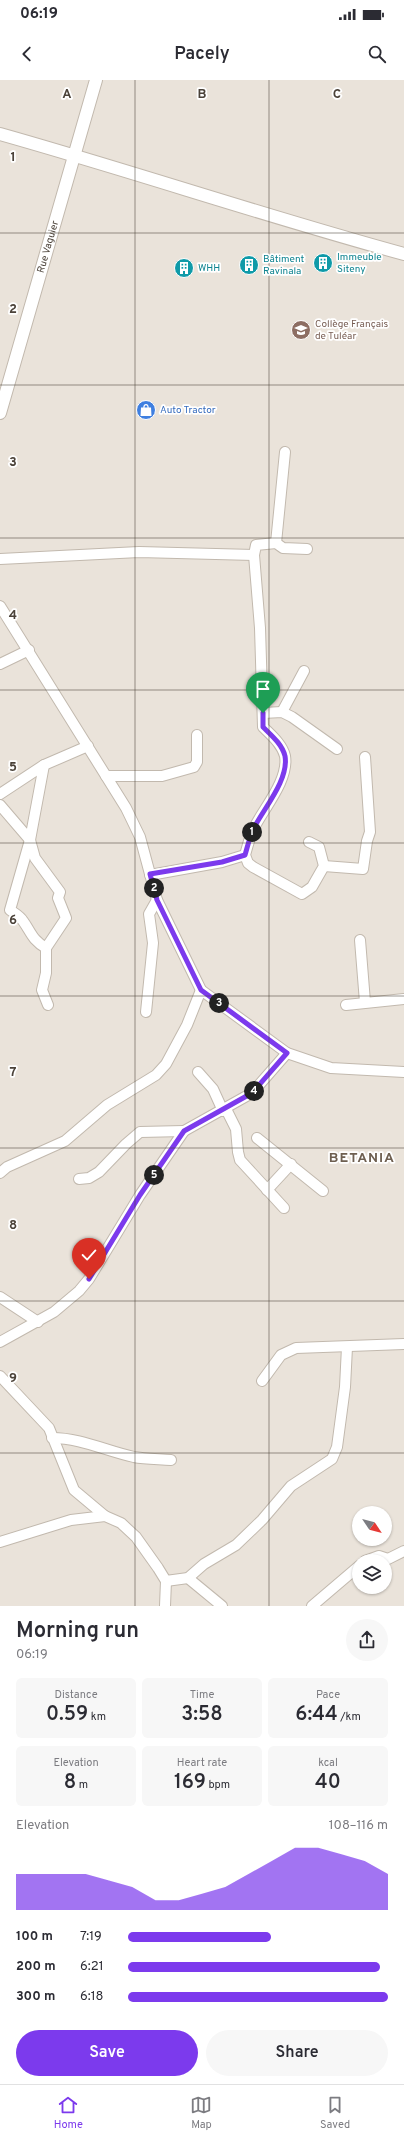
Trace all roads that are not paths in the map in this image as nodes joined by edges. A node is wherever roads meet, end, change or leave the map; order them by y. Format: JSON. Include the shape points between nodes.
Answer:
{"nodes":[{"id":1,"x":96,"y":80,"type":"edge"},
{"id":2,"x":0,"y":134,"type":"edge"},
{"id":3,"x":74,"y":155,"type":"junction"},
{"id":4,"x":404,"y":254,"type":"edge"},
{"id":5,"x":0,"y":413,"type":"edge"},
{"id":6,"x":285,"y":452,"type":"dead end"},
{"id":7,"x":276,"y":543,"type":"junction"},
{"id":8,"x":307,"y":548,"type":"dead end"},
{"id":9,"x":254,"y":555,"type":"junction"},
{"id":10,"x":0,"y":559,"type":"edge"},
{"id":11,"x":0,"y":606,"type":"edge"},
{"id":12,"x":29,"y":650,"type":"junction"},
{"id":13,"x":0,"y":664,"type":"edge"},
{"id":14,"x":304,"y":671,"type":"dead end"},
{"id":15,"x":282,"y":712,"type":"junction"},
{"id":16,"x":263,"y":713,"type":"junction"},
{"id":17,"x":197,"y":734,"type":"dead end"},
{"id":18,"x":88,"y":746,"type":"junction"},
{"id":19,"x":337,"y":749,"type":"dead end"},
{"id":20,"x":365,"y":757,"type":"dead end"},
{"id":21,"x":44,"y":765,"type":"junction"},
{"id":22,"x":106,"y":776,"type":"junction"},
{"id":23,"x":0,"y":794,"type":"edge"},
{"id":24,"x":0,"y":805,"type":"edge"},
{"id":25,"x":30,"y":840,"type":"junction"},
{"id":26,"x":309,"y":842,"type":"dead end"},
{"id":27,"x":245,"y":855,"type":"junction"},
{"id":28,"x":324,"y":866,"type":"junction"},
{"id":29,"x":150,"y":874,"type":"junction"},
{"id":30,"x":157,"y":900,"type":"junction"},
{"id":31,"x":360,"y":940,"type":"dead end"},
{"id":32,"x":46,"y":948,"type":"junction"},
{"id":33,"x":201,"y":990,"type":"junction"},
{"id":34,"x":404,"y":999,"type":"edge"},
{"id":35,"x":365,"y":1002,"type":"junction"},
{"id":36,"x":48,"y":1005,"type":"dead end"},
{"id":37,"x":346,"y":1005,"type":"dead end"},
{"id":38,"x":146,"y":1012,"type":"dead end"},
{"id":39,"x":287,"y":1053,"type":"junction"},
{"id":40,"x":198,"y":1072,"type":"dead end"},
{"id":41,"x":404,"y":1072,"type":"edge"},
{"id":42,"x":224,"y":1110,"type":"junction"},
{"id":43,"x":184,"y":1131,"type":"junction"},
{"id":44,"x":257,"y":1138,"type":"dead end"},
{"id":45,"x":291,"y":1164,"type":"junction"},
{"id":46,"x":0,"y":1173,"type":"edge"},
{"id":47,"x":79,"y":1179,"type":"dead end"},
{"id":48,"x":267,"y":1190,"type":"junction"},
{"id":49,"x":323,"y":1191,"type":"dead end"},
{"id":50,"x":284,"y":1208,"type":"dead end"},
{"id":51,"x":0,"y":1297,"type":"edge"},
{"id":52,"x":38,"y":1322,"type":"junction"},
{"id":53,"x":0,"y":1342,"type":"edge"},
{"id":54,"x":404,"y":1344,"type":"edge"},
{"id":55,"x":347,"y":1347,"type":"junction"},
{"id":56,"x":0,"y":1376,"type":"edge"},
{"id":57,"x":262,"y":1381,"type":"dead end"},
{"id":58,"x":52,"y":1438,"type":"junction"},
{"id":59,"x":171,"y":1460,"type":"dead end"},
{"id":60,"x":105,"y":1516,"type":"junction"},
{"id":61,"x":0,"y":1542,"type":"edge"},
{"id":62,"x":404,"y":1551,"type":"edge"},
{"id":63,"x":392,"y":1557,"type":"edge"},
{"id":64,"x":352,"y":1572,"type":"edge"},
{"id":65,"x":188,"y":1578,"type":"junction"},
{"id":66,"x":166,"y":1580,"type":"junction"},
{"id":67,"x":165,"y":1606,"type":"edge"},
{"id":68,"x":222,"y":1606,"type":"edge"},
{"id":69,"x":312,"y":1606,"type":"edge"}],
"edges":[{"from":1,"to":3,"type":"street","name":"Rue Vaguier"},
{"from":2,"to":3,"type":"street"},
{"from":3,"to":4,"type":"street","via":[[313,229]]},
{"from":3,"to":5,"type":"street","name":"Rue Vaguier"},
{"from":6,"to":7,"type":"street"},
{"from":7,"to":8,"type":"street","via":[[283,548]]},
{"from":7,"to":9,"type":"street","via":[[256,545]]},
{"from":9,"to":10,"type":"street","via":[[139,552]]},
{"from":9,"to":16,"type":"street"},
{"from":11,"to":12,"type":"street"},
{"from":12,"to":13,"type":"street"},
{"from":12,"to":18,"type":"street"},
{"from":14,"to":15,"type":"street"},
{"from":15,"to":16,"type":"street"},
{"from":15,"to":19,"type":"street","via":[[306,725]]},
{"from":16,"to":27,"type":"street","via":[[263,727],[279,744],[285,756],[284,768],[278,789],[255,826]]},
{"from":17,"to":22,"type":"street","via":[[197,762],[194,768],[162,776]]},
{"from":18,"to":21,"type":"street"},
{"from":18,"to":22,"type":"street"},
{"from":20,"to":28,"type":"street","via":[[370,832],[363,869]]},
{"from":21,"to":23,"type":"street"},
{"from":21,"to":25,"type":"street"},
{"from":22,"to":29,"type":"street","via":[[140,837]]},
{"from":24,"to":25,"type":"street"},
{"from":25,"to":32,"type":"street","via":[[35,858],[60,892],[58,898],[66,918]]},
{"from":25,"to":32,"type":"street","via":[[10,910],[23,920],[27,930]]},
{"from":26,"to":28,"type":"street","via":[[319,847]]},
{"from":27,"to":28,"type":"street","via":[[253,867],[302,894],[312,887]]},
{"from":27,"to":29,"type":"street","via":[[222,862]]},
{"from":29,"to":30,"type":"street"},
{"from":30,"to":33,"type":"street"},
{"from":30,"to":38,"type":"street","via":[[149,914],[153,943]]},
{"from":31,"to":35,"type":"street"},
{"from":32,"to":36,"type":"street","via":[[46,973],[42,990]]},
{"from":33,"to":39,"type":"street"},
{"from":33,"to":46,"type":"street","via":[[180,1038],[166,1064],[156,1075],[107,1105],[65,1141],[7,1167]]},
{"from":34,"to":35,"type":"street"},
{"from":35,"to":37,"type":"street"},
{"from":39,"to":41,"type":"street","via":[[331,1068]]},
{"from":39,"to":42,"type":"street","via":[[252,1093]]},
{"from":40,"to":42,"type":"street","via":[[213,1089]]},
{"from":42,"to":43,"type":"street"},
{"from":42,"to":48,"type":"street","via":[[236,1129],[240,1160]]},
{"from":43,"to":47,"type":"street","via":[[140,1132],[100,1172],[89,1178]]},
{"from":43,"to":52,"type":"street","via":[[140,1195],[89,1279],[79,1291]]},
{"from":44,"to":45,"type":"street"},
{"from":45,"to":48,"type":"street"},
{"from":45,"to":49,"type":"street"},
{"from":48,"to":50,"type":"street"},
{"from":51,"to":52,"type":"street"},
{"from":52,"to":53,"type":"street"},
{"from":54,"to":55,"type":"street","via":[[360,1344]]},
{"from":55,"to":57,"type":"street","via":[[296,1348],[281,1355]]},
{"from":55,"to":65,"type":"street","via":[[337,1447],[332,1459],[291,1486],[236,1545],[204,1564]]},
{"from":56,"to":58,"type":"street","via":[[48,1428]]},
{"from":58,"to":59,"type":"street","via":[[63,1438],[134,1457]]},
{"from":58,"to":60,"type":"street","via":[[64,1461],[74,1490]]},
{"from":60,"to":61,"type":"street","via":[[71,1520]]},
{"from":60,"to":66,"type":"street","via":[[121,1524],[136,1537]]},
{"from":62,"to":63,"type":"street"},
{"from":64,"to":69,"type":"street"},
{"from":65,"to":66,"type":"street"},
{"from":65,"to":68,"type":"street"},
{"from":66,"to":67,"type":"street"}]}
